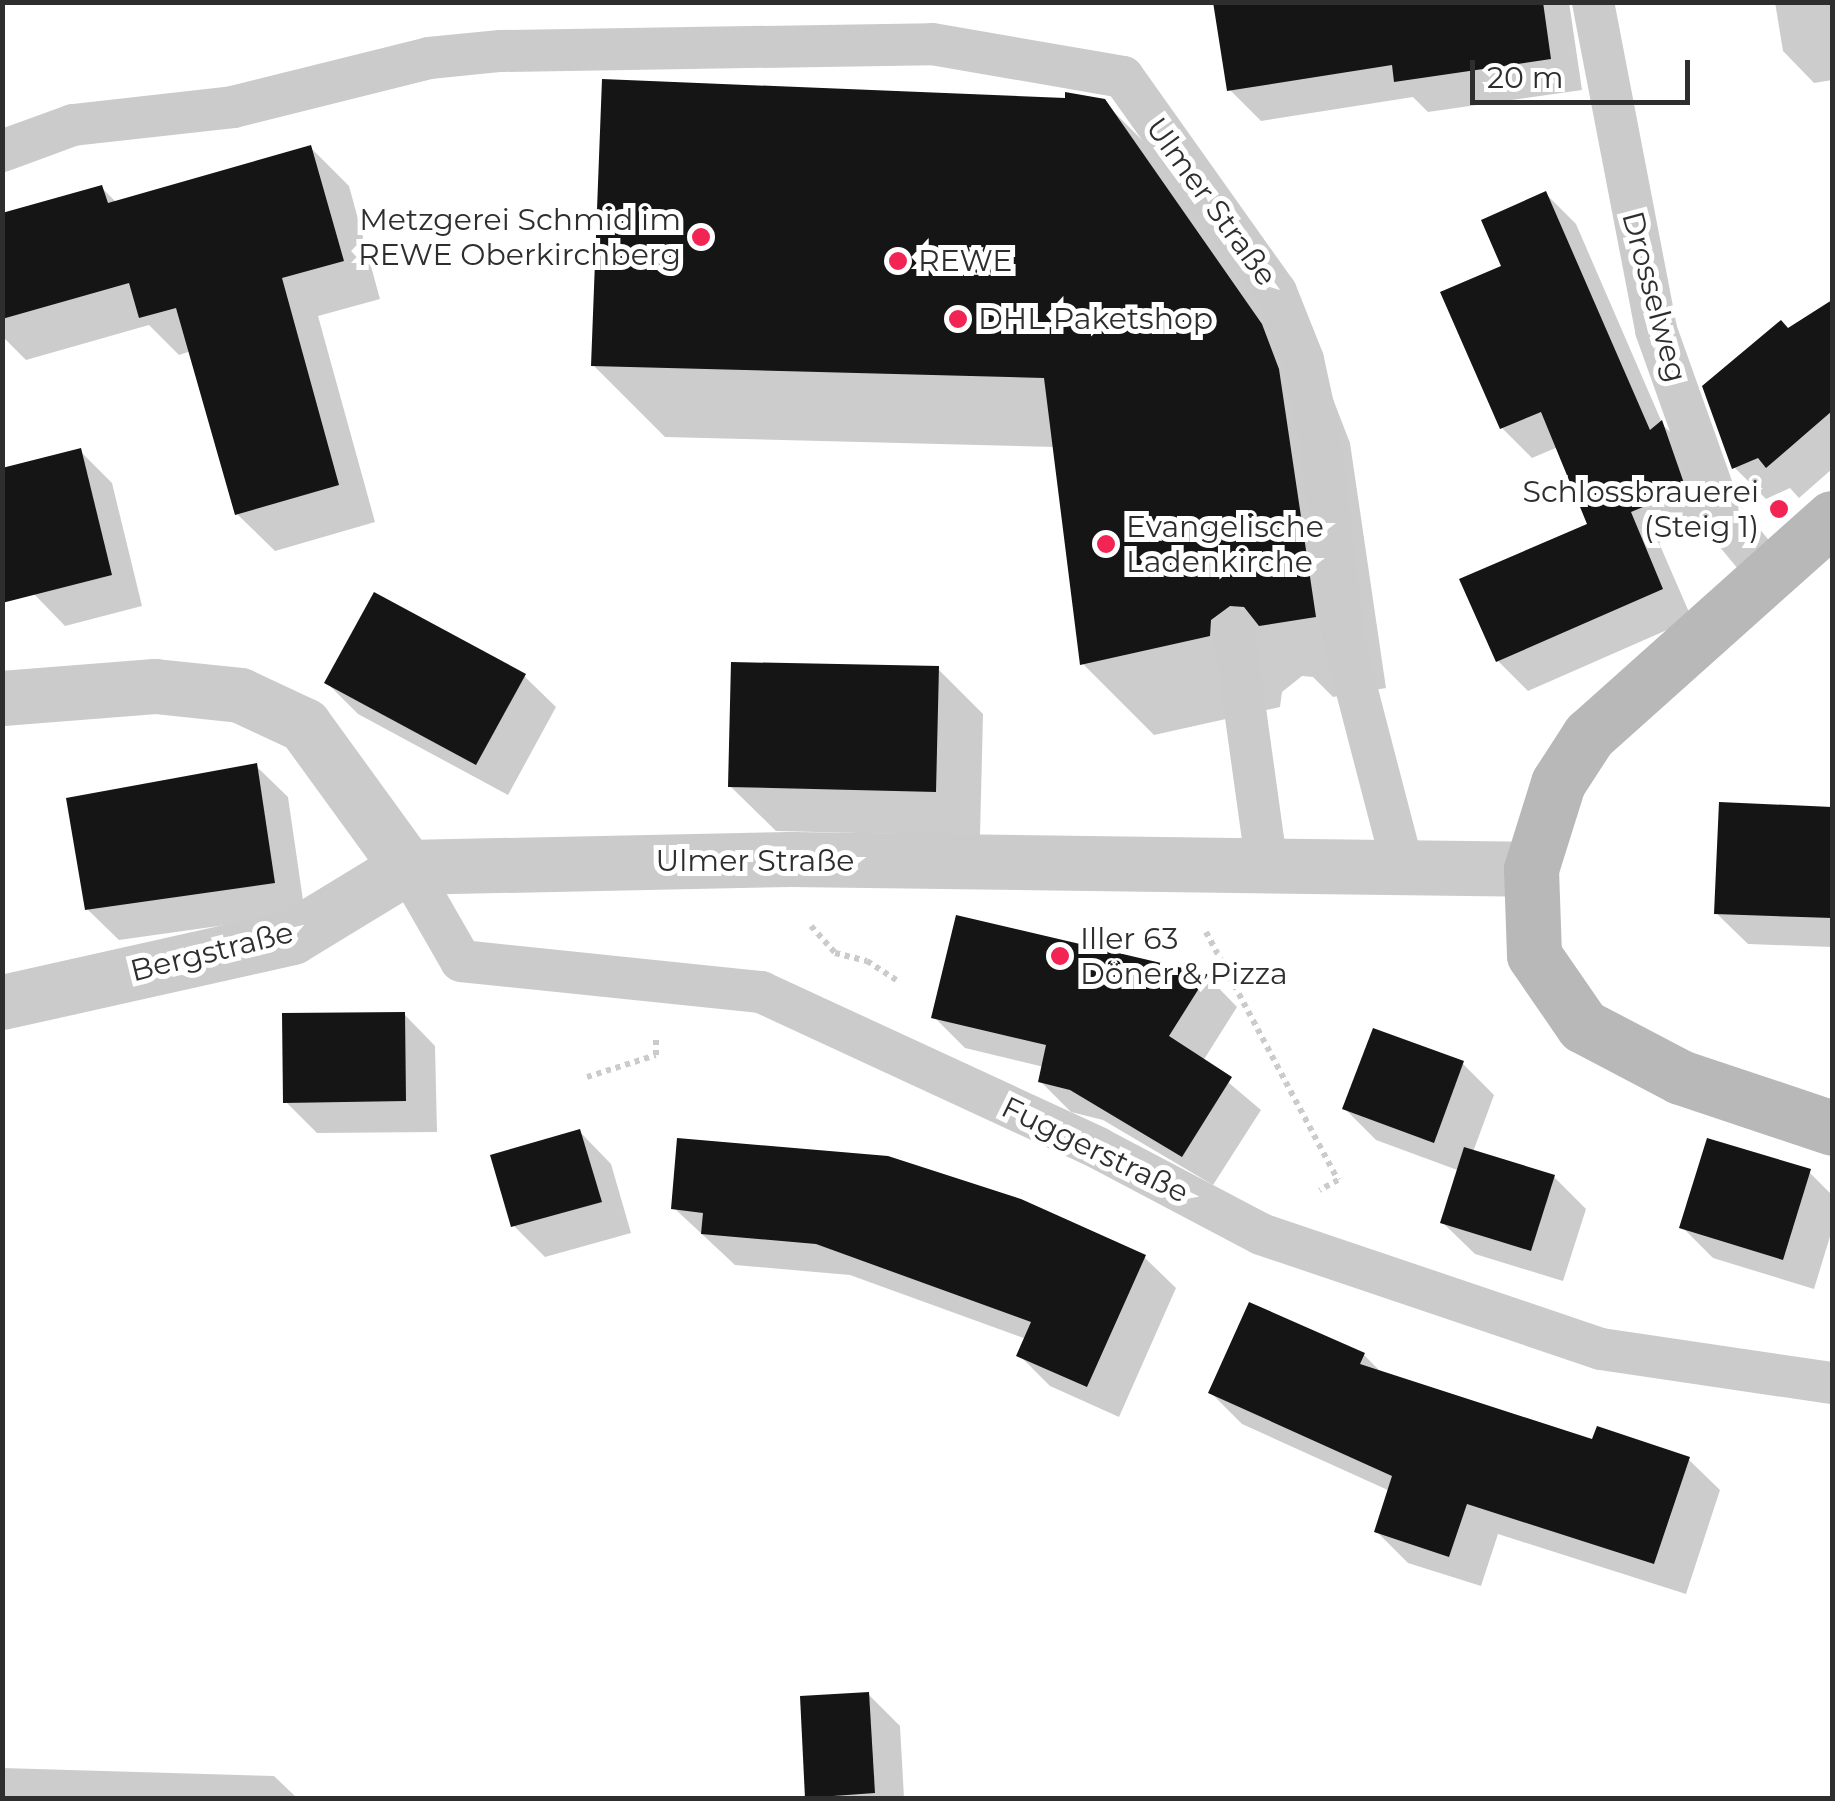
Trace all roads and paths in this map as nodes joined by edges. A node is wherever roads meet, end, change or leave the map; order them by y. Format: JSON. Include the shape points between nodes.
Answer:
{"nodes":[{"id":1,"x":1593,"y":2,"type":"edge"},
{"id":2,"x":2,"y":151,"type":"edge"},
{"id":3,"x":1832,"y":518,"type":"edge"},
{"id":4,"x":1768,"y":572,"type":"junction"},
{"id":5,"x":1234,"y":630,"type":"dead end"},
{"id":6,"x":2,"y":698,"type":"edge"},
{"id":7,"x":407,"y":866,"type":"junction"},
{"id":8,"x":1171,"y":867,"type":"junction"},
{"id":9,"x":1267,"y":867,"type":"junction"},
{"id":10,"x":1403,"y":868,"type":"junction"},
{"id":11,"x":1532,"y":869,"type":"junction"},
{"id":12,"x":2,"y":1002,"type":"edge"},
{"id":13,"x":1832,"y":1128,"type":"edge"},
{"id":14,"x":1338,"y":1180,"type":"dead end"},
{"id":15,"x":1832,"y":1383,"type":"edge"}],
"edges":[{"from":1,"to":4,"type":"lane","name":"Drosselweg","via":[[1656,330],[1723,518]]},
{"from":2,"to":10,"type":"lane","name":"Ulmer Straße","via":[[73,124],[233,107],[430,58],[501,50],[932,44],[1123,76],[1276,292],[1303,360],[1320,437],[1344,641]]},
{"from":3,"to":4,"type":"main road"},
{"from":4,"to":11,"type":"main road","via":[[1589,735],[1558,783]]},
{"from":5,"to":9,"type":"lane"},
{"from":6,"to":7,"type":"street","via":[[155,686],[240,696],[304,725]]},
{"from":7,"to":8,"type":"street","name":"Ulmer Straße","via":[[790,859]]},
{"from":7,"to":12,"type":"street","name":"Bergstraße","via":[[292,937]]},
{"from":7,"to":15,"type":"lane","name":"Fuggerstraße","via":[[462,961],[761,992],[1098,1148],[1261,1234],[1601,1349]]},
{"from":8,"to":9,"type":"street","name":"Ulmer Straße"},
{"from":8,"to":14,"type":"path"},
{"from":9,"to":10,"type":"street","name":"Ulmer Straße"},
{"from":10,"to":11,"type":"street","name":"Ulmer Straße"},
{"from":11,"to":13,"type":"main road","via":[[1534,954],[1583,1026],[1680,1077]]}]}
